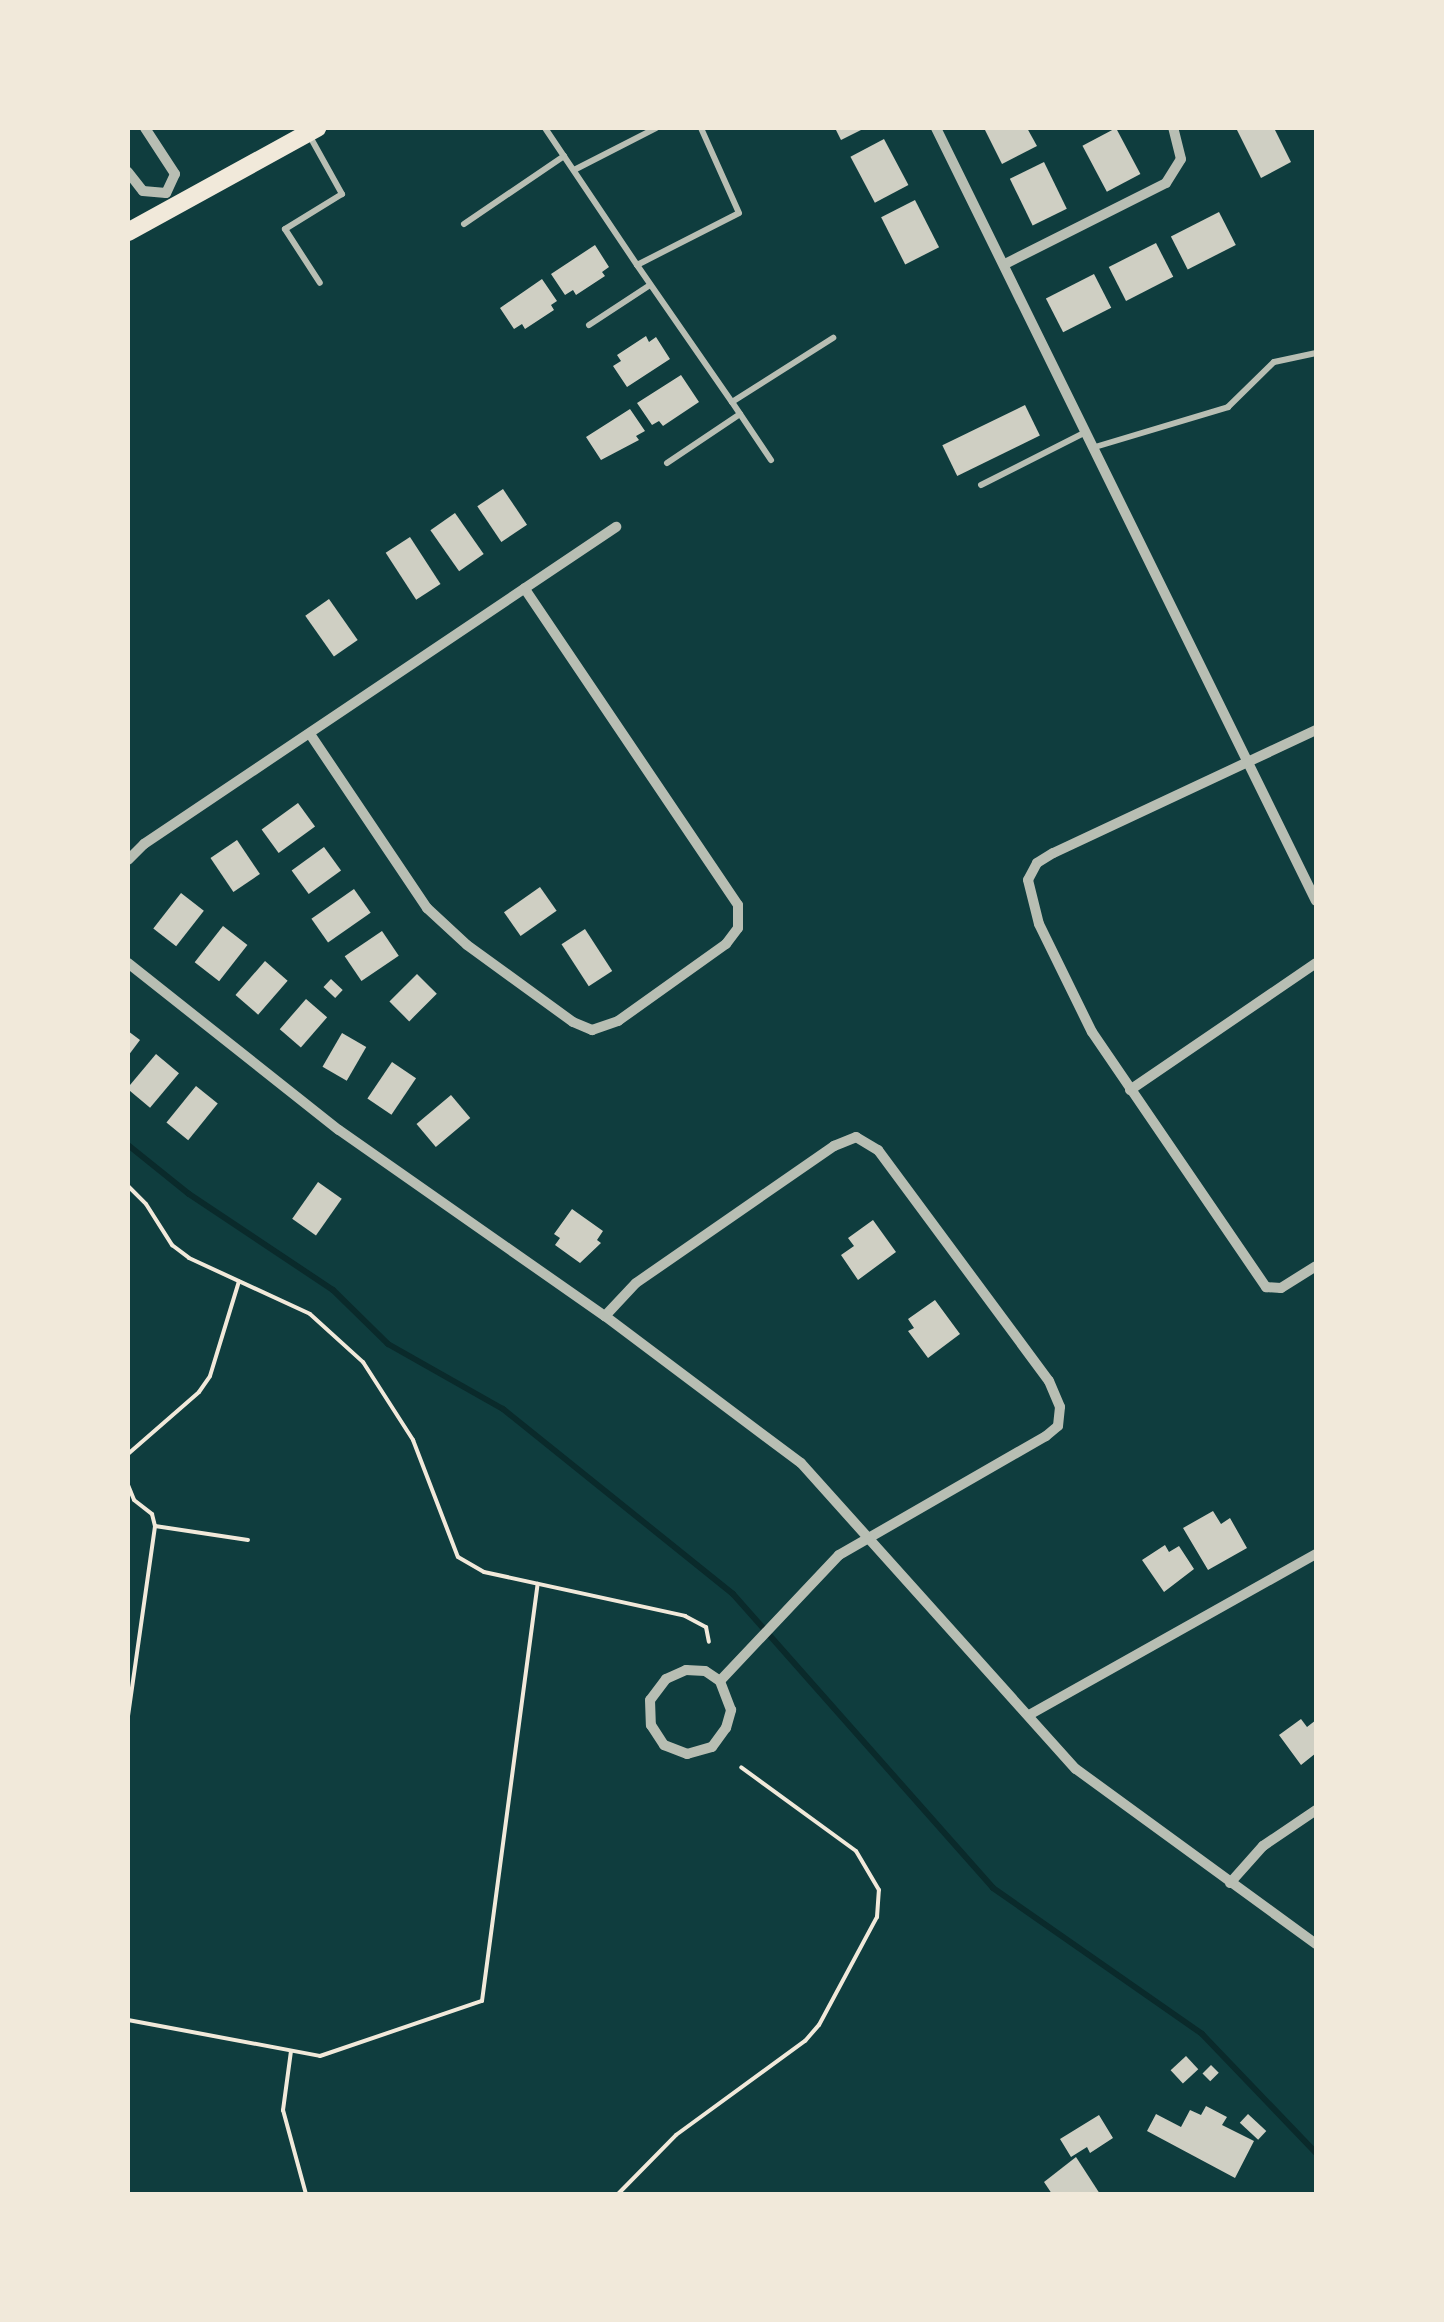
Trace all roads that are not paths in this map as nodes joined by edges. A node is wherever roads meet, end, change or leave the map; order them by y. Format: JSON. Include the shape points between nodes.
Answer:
{"nodes":[{"id":1,"x":144,"y":128,"type":"edge"},
{"id":2,"x":545,"y":128,"type":"edge"},
{"id":3,"x":554,"y":128,"type":"edge"},
{"id":4,"x":656,"y":128,"type":"edge"},
{"id":5,"x":701,"y":128,"type":"edge"},
{"id":6,"x":936,"y":128,"type":"edge"},
{"id":7,"x":1173,"y":128,"type":"edge"},
{"id":8,"x":312,"y":130,"type":"edge"},
{"id":9,"x":558,"y":146,"type":"junction"},
{"id":10,"x":564,"y":156,"type":"junction"},
{"id":11,"x":574,"y":170,"type":"junction"},
{"id":12,"x":128,"y":172,"type":"edge"},
{"id":13,"x":170,"y":199,"type":"junction"},
{"id":14,"x":464,"y":224,"type":"dead end"},
{"id":15,"x":128,"y":232,"type":"edge"},
{"id":16,"x":1005,"y":264,"type":"junction"},
{"id":17,"x":637,"y":266,"type":"junction"},
{"id":18,"x":320,"y":283,"type":"dead end"},
{"id":19,"x":650,"y":284,"type":"junction"},
{"id":20,"x":588,"y":326,"type":"dead end"},
{"id":21,"x":833,"y":338,"type":"dead end"},
{"id":22,"x":1316,"y":354,"type":"edge"},
{"id":23,"x":732,"y":402,"type":"junction"},
{"id":24,"x":740,"y":414,"type":"junction"},
{"id":25,"x":1087,"y":432,"type":"junction"},
{"id":26,"x":1095,"y":448,"type":"junction"},
{"id":27,"x":771,"y":460,"type":"dead end"},
{"id":28,"x":667,"y":463,"type":"dead end"},
{"id":29,"x":981,"y":485,"type":"dead end"},
{"id":30,"x":616,"y":527,"type":"dead end"},
{"id":31,"x":524,"y":588,"type":"junction"},
{"id":32,"x":1316,"y":730,"type":"edge"},
{"id":33,"x":310,"y":734,"type":"junction"},
{"id":34,"x":1248,"y":763,"type":"junction"},
{"id":35,"x":128,"y":860,"type":"edge"},
{"id":36,"x":1316,"y":902,"type":"edge"},
{"id":37,"x":1316,"y":962,"type":"edge"},
{"id":38,"x":128,"y":963,"type":"edge"},
{"id":39,"x":1130,"y":1090,"type":"junction"},
{"id":40,"x":1316,"y":1266,"type":"edge"},
{"id":41,"x":605,"y":1316,"type":"junction"},
{"id":42,"x":867,"y":1536,"type":"junction"},
{"id":43,"x":1316,"y":1554,"type":"edge"},
{"id":44,"x":720,"y":1680,"type":"junction"},
{"id":45,"x":1028,"y":1716,"type":"junction"},
{"id":46,"x":1316,"y":1810,"type":"edge"},
{"id":47,"x":1230,"y":1883,"type":"junction"},
{"id":48,"x":1316,"y":1944,"type":"edge"}],
"edges":[{"from":1,"to":13,"type":"street","via":[[175,174]]},
{"from":2,"to":9,"type":"lane"},
{"from":3,"to":9,"type":"lane"},
{"from":4,"to":11,"type":"lane"},
{"from":5,"to":17,"type":"lane","via":[[739,213]]},
{"from":6,"to":16,"type":"street"},
{"from":7,"to":16,"type":"street","via":[[1182,159],[1166,184]]},
{"from":8,"to":13,"type":"main road"},
{"from":8,"to":18,"type":"lane","via":[[342,194],[286,230]]},
{"from":9,"to":10,"type":"lane"},
{"from":10,"to":11,"type":"lane"},
{"from":10,"to":14,"type":"lane"},
{"from":11,"to":17,"type":"lane"},
{"from":12,"to":13,"type":"street","via":[[143,191]]},
{"from":13,"to":15,"type":"main road"},
{"from":16,"to":25,"type":"street"},
{"from":17,"to":19,"type":"lane"},
{"from":19,"to":20,"type":"lane"},
{"from":19,"to":23,"type":"lane"},
{"from":21,"to":23,"type":"lane"},
{"from":22,"to":26,"type":"lane","via":[[1274,362],[1228,407]]},
{"from":23,"to":24,"type":"lane"},
{"from":24,"to":27,"type":"lane"},
{"from":24,"to":28,"type":"lane"},
{"from":25,"to":26,"type":"street"},
{"from":25,"to":29,"type":"lane"},
{"from":26,"to":34,"type":"street"},
{"from":30,"to":31,"type":"street"},
{"from":31,"to":33,"type":"street"},
{"from":31,"to":33,"type":"street","via":[[738,905],[738,928],[726,944],[618,1021],[592,1030],[573,1022],[427,908]]},
{"from":32,"to":34,"type":"street"},
{"from":33,"to":35,"type":"street"},
{"from":34,"to":36,"type":"street"},
{"from":34,"to":39,"type":"street","via":[[1053,852],[1028,880],[1039,924],[1092,1032]]},
{"from":37,"to":39,"type":"street"},
{"from":38,"to":41,"type":"street","via":[[339,1130]]},
{"from":39,"to":40,"type":"street","via":[[1266,1287],[1281,1288]]},
{"from":41,"to":42,"type":"street","via":[[801,1463]]},
{"from":41,"to":42,"type":"street","via":[[636,1282],[834,1146],[856,1137],[878,1150],[1049,1381],[1060,1419],[1046,1436]]},
{"from":42,"to":44,"type":"street","via":[[839,1555]]},
{"from":42,"to":45,"type":"street"},
{"from":43,"to":45,"type":"street"},
{"from":44,"to":44,"type":"street","via":[[731,1710],[712,1747],[686,1754],[664,1746],[651,1725],[650,1700],[666,1679],[686,1670]]},
{"from":45,"to":47,"type":"street","via":[[1098,1788]]},
{"from":46,"to":47,"type":"street","via":[[1263,1846]]},
{"from":47,"to":48,"type":"street"}]}
